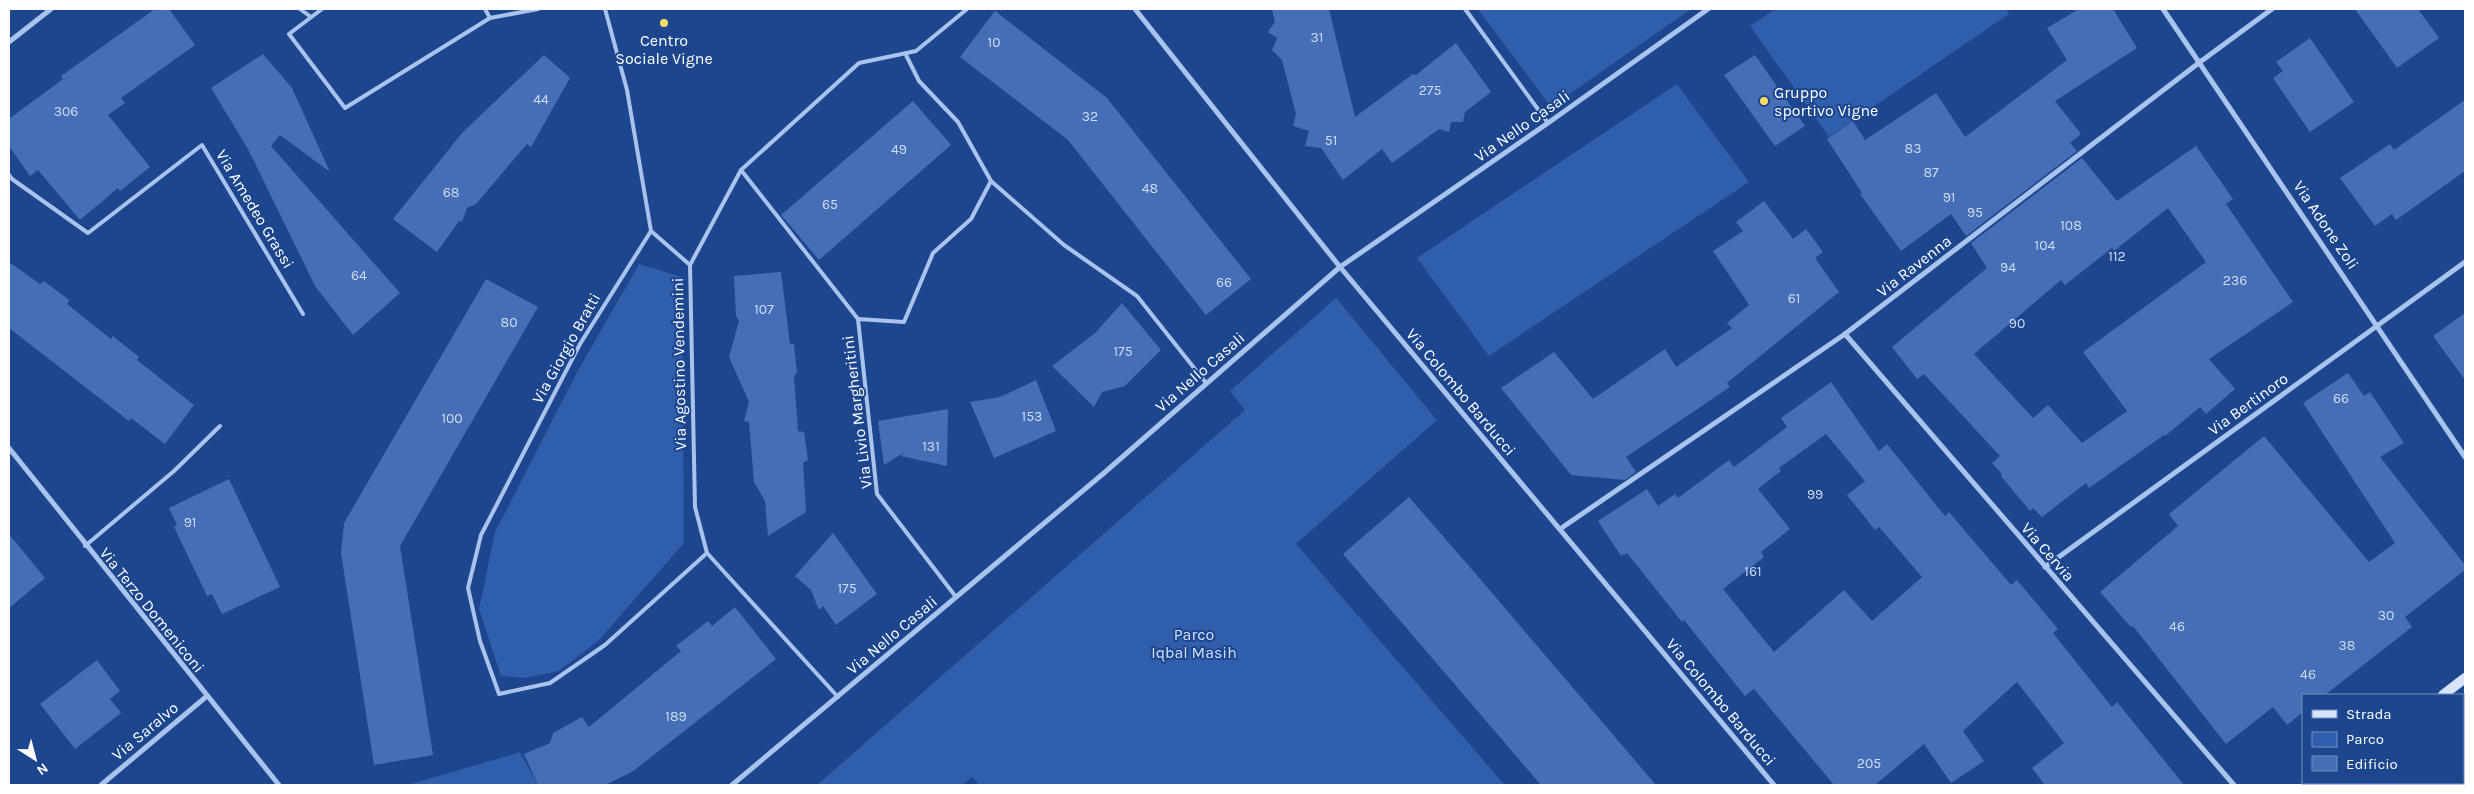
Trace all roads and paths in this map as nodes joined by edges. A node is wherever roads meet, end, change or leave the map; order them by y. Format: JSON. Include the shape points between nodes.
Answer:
{"nodes":[{"id":1,"x":51,"y":9,"type":"edge"},
{"id":2,"x":300,"y":9,"type":"edge"},
{"id":3,"x":322,"y":9,"type":"edge"},
{"id":4,"x":485,"y":9,"type":"edge"},
{"id":5,"x":538,"y":9,"type":"edge"},
{"id":6,"x":606,"y":9,"type":"edge"},
{"id":7,"x":967,"y":9,"type":"edge"},
{"id":8,"x":1135,"y":9,"type":"edge"},
{"id":9,"x":1465,"y":9,"type":"edge"},
{"id":10,"x":1708,"y":9,"type":"edge"},
{"id":11,"x":2163,"y":9,"type":"edge"},
{"id":12,"x":2272,"y":9,"type":"edge"},
{"id":13,"x":311,"y":17,"type":"junction"},
{"id":14,"x":490,"y":18,"type":"junction"},
{"id":15,"x":9,"y":42,"type":"edge"},
{"id":16,"x":906,"y":54,"type":"junction"},
{"id":17,"x":2200,"y":62,"type":"junction"},
{"id":18,"x":1548,"y":123,"type":"junction"},
{"id":19,"x":741,"y":170,"type":"junction"},
{"id":20,"x":9,"y":174,"type":"edge"},
{"id":21,"x":991,"y":181,"type":"junction"},
{"id":22,"x":651,"y":231,"type":"junction"},
{"id":23,"x":2465,"y":262,"type":"edge"},
{"id":24,"x":690,"y":265,"type":"junction"},
{"id":25,"x":1340,"y":267,"type":"junction"},
{"id":26,"x":304,"y":314,"type":"dead end"},
{"id":27,"x":858,"y":319,"type":"junction"},
{"id":28,"x":2378,"y":325,"type":"junction"},
{"id":29,"x":1845,"y":334,"type":"junction"},
{"id":30,"x":1206,"y":383,"type":"junction"},
{"id":31,"x":220,"y":426,"type":"dead end"},
{"id":32,"x":9,"y":448,"type":"edge"},
{"id":33,"x":2465,"y":457,"type":"edge"},
{"id":34,"x":1560,"y":528,"type":"junction"},
{"id":35,"x":85,"y":546,"type":"junction"},
{"id":36,"x":707,"y":553,"type":"junction"},
{"id":37,"x":2045,"y":567,"type":"junction"},
{"id":38,"x":956,"y":597,"type":"junction"},
{"id":39,"x":2465,"y":678,"type":"edge"},
{"id":40,"x":2444,"y":694,"type":"edge"},
{"id":41,"x":206,"y":696,"type":"junction"},
{"id":42,"x":838,"y":697,"type":"junction"},
{"id":43,"x":100,"y":785,"type":"edge"},
{"id":44,"x":278,"y":785,"type":"edge"},
{"id":45,"x":732,"y":785,"type":"edge"},
{"id":46,"x":1774,"y":785,"type":"edge"},
{"id":47,"x":2234,"y":785,"type":"edge"}],
"edges":[{"from":1,"to":15,"type":"street"},
{"from":2,"to":13,"type":"lane"},
{"from":3,"to":13,"type":"lane"},
{"from":4,"to":14,"type":"lane"},
{"from":5,"to":14,"type":"lane"},
{"from":6,"to":22,"type":"lane","via":[[627,90]]},
{"from":7,"to":16,"type":"lane","name":"Via Agostino Vendemini","via":[[916,51]]},
{"from":8,"to":25,"type":"street","name":"Via Colombo Barducci"},
{"from":9,"to":18,"type":"lane"},
{"from":10,"to":18,"type":"street","name":"Via Nello Casali"},
{"from":11,"to":17,"type":"street","name":"Via Adone Zoli"},
{"from":12,"to":17,"type":"street","name":"Via Ravenna"},
{"from":13,"to":14,"type":"lane","via":[[289,34],[344,108]]},
{"from":16,"to":19,"type":"lane","name":"Via Agostino Vendemini","via":[[859,63]]},
{"from":16,"to":21,"type":"lane","via":[[919,81],[958,122]]},
{"from":17,"to":28,"type":"street","name":"Via Adone Zoli"},
{"from":17,"to":29,"type":"street","name":"Via Ravenna"},
{"from":18,"to":25,"type":"street","name":"Via Nello Casali"},
{"from":19,"to":24,"type":"lane","name":"Via Agostino Vendemini"},
{"from":19,"to":27,"type":"lane","name":"Via Livio Margheritini"},
{"from":20,"to":26,"type":"lane","name":"Via Amedeo Grassi","via":[[88,234],[202,145]]},
{"from":21,"to":27,"type":"lane","name":"Via Livio Margheritini","via":[[971,219],[933,252],[904,322]]},
{"from":21,"to":30,"type":"lane","via":[[1064,245],[1137,296]]},
{"from":22,"to":24,"type":"lane"},
{"from":22,"to":36,"type":"lane","name":"Via Giorgio Bratti","via":[[580,344],[481,535],[468,588],[480,641],[499,694],[550,683],[605,645]]},
{"from":23,"to":28,"type":"street","name":"Via Bertinoro"},
{"from":24,"to":36,"type":"lane","name":"Via Agostino Vendemini","via":[[694,507]]},
{"from":25,"to":30,"type":"street","name":"Via Nello Casali"},
{"from":25,"to":34,"type":"street","name":"Via Colombo Barducci"},
{"from":27,"to":38,"type":"lane","name":"Via Livio Margheritini","via":[[877,494]]},
{"from":28,"to":33,"type":"street","name":"Via Adone Zoli"},
{"from":28,"to":37,"type":"street","name":"Via Bertinoro"},
{"from":29,"to":34,"type":"street","name":"Via Ravenna"},
{"from":29,"to":37,"type":"street","name":"Via Cervia"},
{"from":30,"to":38,"type":"street","name":"Via Nello Casali"},
{"from":31,"to":35,"type":"lane","via":[[174,471]]},
{"from":32,"to":35,"type":"street","name":"Via Terzo Domeniconi"},
{"from":34,"to":46,"type":"street","name":"Via Colombo Barducci"},
{"from":35,"to":41,"type":"street","name":"Via Terzo Domeniconi"},
{"from":36,"to":42,"type":"lane","name":"Via Agostino Vendemini"},
{"from":37,"to":47,"type":"street","name":"Via Cervia"},
{"from":38,"to":42,"type":"street","name":"Via Nello Casali"},
{"from":39,"to":40,"type":"street"},
{"from":41,"to":43,"type":"street","name":"Via Saralvo"},
{"from":41,"to":44,"type":"street","name":"Via Terzo Domeniconi"},
{"from":42,"to":45,"type":"street","name":"Via Nello Casali"}]}
